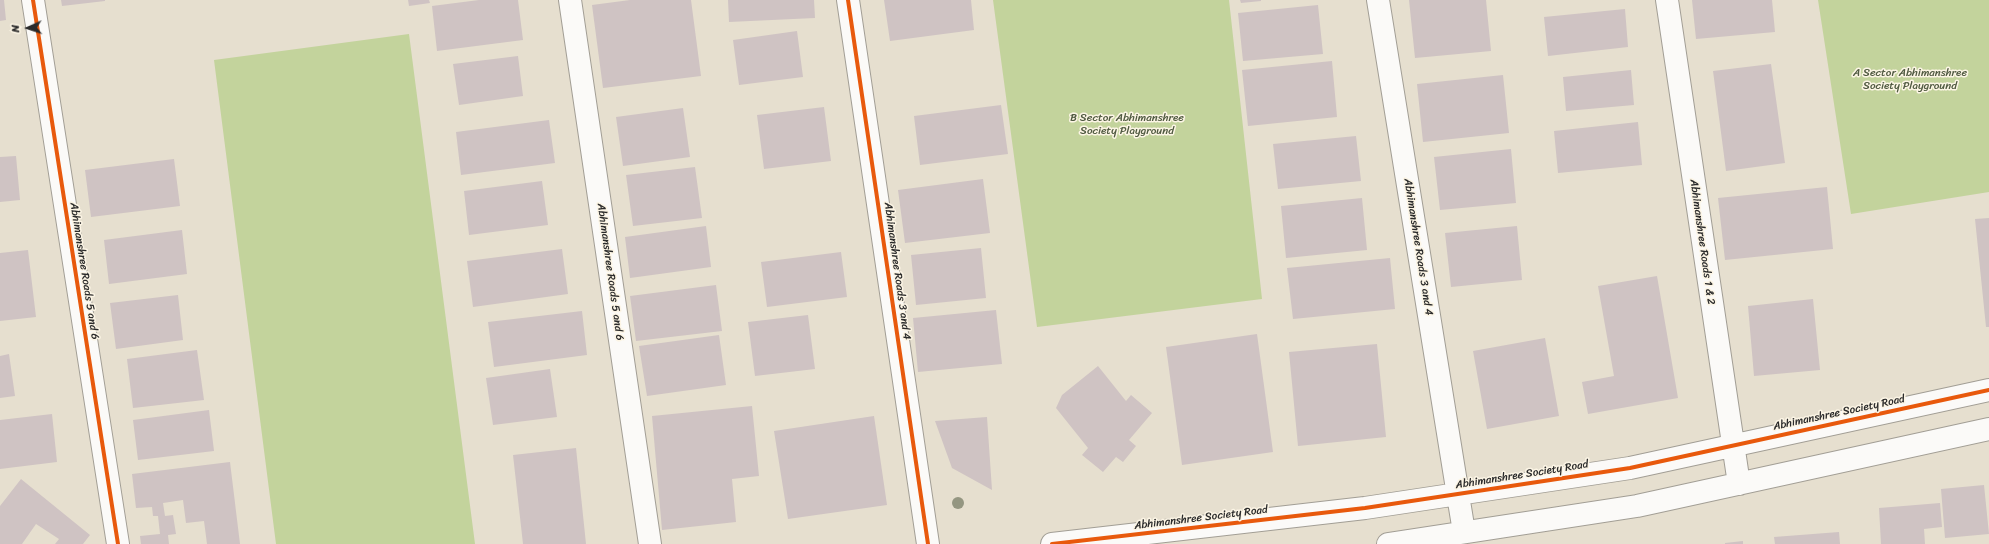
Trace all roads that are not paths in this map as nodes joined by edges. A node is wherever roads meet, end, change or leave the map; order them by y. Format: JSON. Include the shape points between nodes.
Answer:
{"nodes":[{"id":1,"x":33,"y":0,"type":"edge"},
{"id":2,"x":570,"y":0,"type":"edge"},
{"id":3,"x":848,"y":0,"type":"edge"},
{"id":4,"x":1378,"y":0,"type":"edge"},
{"id":5,"x":1667,"y":0,"type":"edge"},
{"id":6,"x":1989,"y":390,"type":"edge"},
{"id":7,"x":1989,"y":430,"type":"edge"},
{"id":8,"x":1732,"y":445,"type":"junction"},
{"id":9,"x":1739,"y":484,"type":"junction"},
{"id":10,"x":1458,"y":494,"type":"junction"},
{"id":11,"x":1464,"y":532,"type":"junction"},
{"id":12,"x":118,"y":544,"type":"edge"},
{"id":13,"x":650,"y":544,"type":"edge"},
{"id":14,"x":928,"y":544,"type":"edge"},
{"id":15,"x":1052,"y":544,"type":"edge"},
{"id":16,"x":1388,"y":544,"type":"edge"}],
"edges":[{"from":1,"to":12,"type":"street","name":"Abhimanshree Roads 5 and 6"},
{"from":2,"to":13,"type":"street","name":"Abhimanshree Roads 5 and 6"},
{"from":3,"to":14,"type":"street","name":"Abhimanshree Roads 3 and 4"},
{"from":4,"to":10,"type":"street","name":"Abhimanshree Roads 3 and 4"},
{"from":5,"to":8,"type":"street","name":"Abhimanshree Roads 1 & 2"},
{"from":6,"to":8,"type":"street","name":"Abhimanshree Society Road"},
{"from":7,"to":9,"type":"street"},
{"from":8,"to":9,"type":"street","name":"Abhimanshree Roads 1 & 2"},
{"from":8,"to":10,"type":"street","name":"Abhimanshree Society Road","via":[[1630,468]]},
{"from":9,"to":11,"type":"street","via":[[1637,506]]},
{"from":10,"to":11,"type":"street","name":"Abhimanshree Roads 3 and 4"},
{"from":10,"to":15,"type":"street","name":"Abhimanshree Society Road","via":[[1364,508]]},
{"from":11,"to":16,"type":"street"}]}
